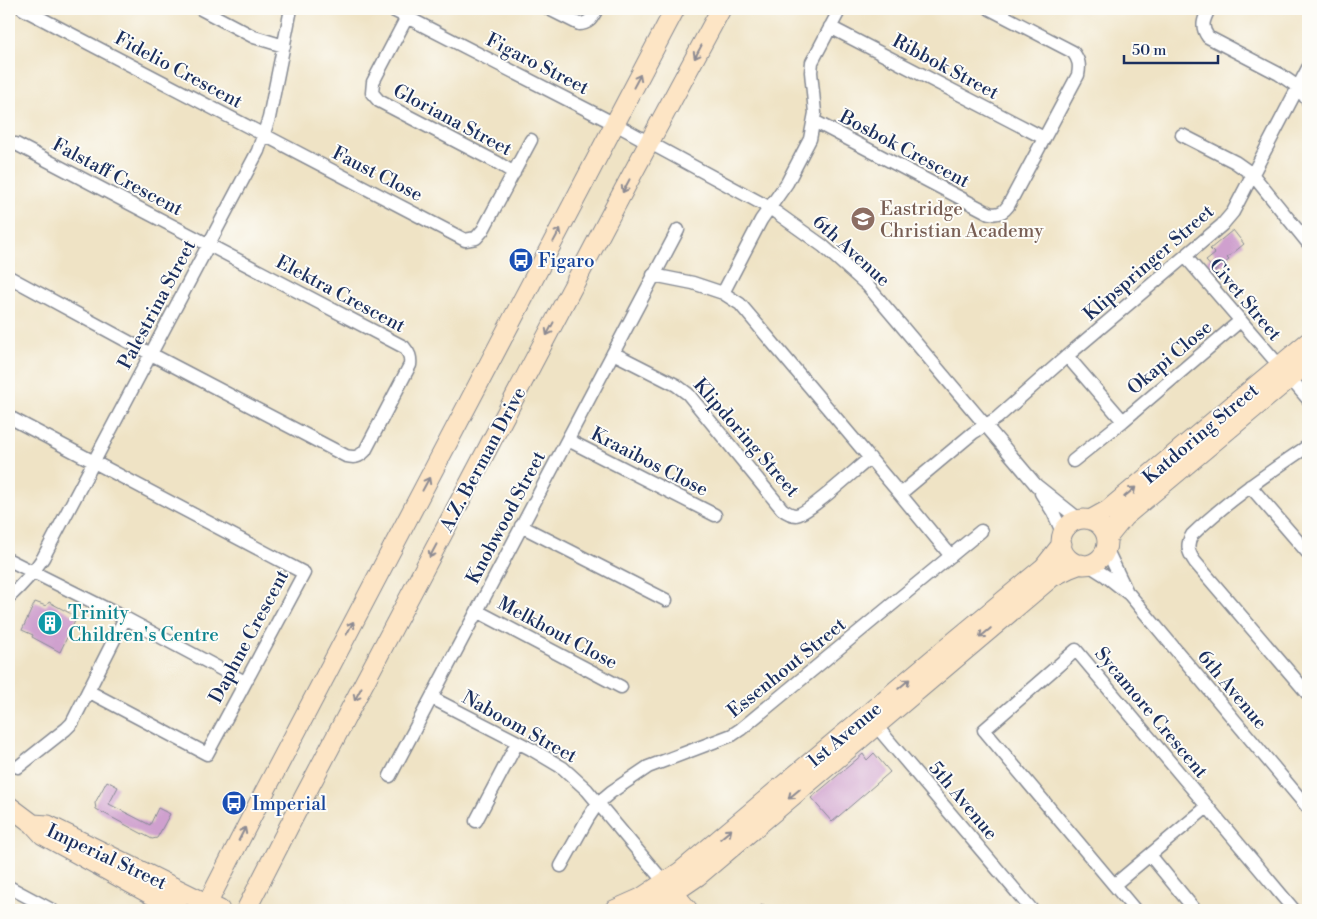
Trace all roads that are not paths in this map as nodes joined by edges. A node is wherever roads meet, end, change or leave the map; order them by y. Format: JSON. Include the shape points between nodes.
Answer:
{"nodes":[{"id":1,"x":23,"y":9,"type":"edge"},
{"id":2,"x":201,"y":9,"type":"edge"},
{"id":3,"x":291,"y":9,"type":"edge"},
{"id":4,"x":391,"y":9,"type":"edge"},
{"id":5,"x":549,"y":9,"type":"edge"},
{"id":6,"x":596,"y":9,"type":"edge"},
{"id":7,"x":675,"y":9,"type":"edge"},
{"id":8,"x":721,"y":9,"type":"edge"},
{"id":9,"x":840,"y":9,"type":"edge"},
{"id":10,"x":990,"y":9,"type":"edge"},
{"id":11,"x":1209,"y":9,"type":"edge"},
{"id":12,"x":408,"y":17,"type":"junction"},
{"id":13,"x":830,"y":27,"type":"junction"},
{"id":14,"x":284,"y":46,"type":"junction"},
{"id":15,"x":1308,"y":68,"type":"edge"},
{"id":16,"x":1298,"y":87,"type":"junction"},
{"id":17,"x":1308,"y":101,"type":"edge"},
{"id":18,"x":814,"y":121,"type":"junction"},
{"id":19,"x":615,"y":124,"type":"junction"},
{"id":20,"x":264,"y":134,"type":"junction"},
{"id":21,"x":1182,"y":134,"type":"dead end"},
{"id":22,"x":1044,"y":138,"type":"junction"},
{"id":23,"x":531,"y":140,"type":"dead end"},
{"id":24,"x":649,"y":143,"type":"junction"},
{"id":25,"x":9,"y":144,"type":"edge"},
{"id":26,"x":514,"y":173,"type":"junction"},
{"id":27,"x":1252,"y":174,"type":"junction"},
{"id":28,"x":770,"y":208,"type":"junction"},
{"id":29,"x":678,"y":230,"type":"dead end"},
{"id":30,"x":476,"y":238,"type":"joint"},
{"id":31,"x":1308,"y":243,"type":"edge"},
{"id":32,"x":209,"y":244,"type":"junction"},
{"id":33,"x":1185,"y":256,"type":"junction"},
{"id":34,"x":653,"y":275,"type":"junction"},
{"id":35,"x":9,"y":277,"type":"edge"},
{"id":36,"x":724,"y":292,"type":"junction"},
{"id":37,"x":1240,"y":321,"type":"junction"},
{"id":38,"x":1308,"y":342,"type":"edge"},
{"id":39,"x":613,"y":353,"type":"junction"},
{"id":40,"x":151,"y":354,"type":"junction"},
{"id":41,"x":1067,"y":356,"type":"junction"},
{"id":42,"x":1308,"y":363,"type":"edge"},
{"id":43,"x":1285,"y":372,"type":"junction"},
{"id":44,"x":1308,"y":399,"type":"edge"},
{"id":45,"x":9,"y":417,"type":"edge"},
{"id":46,"x":1123,"y":421,"type":"junction"},
{"id":47,"x":985,"y":425,"type":"junction"},
{"id":48,"x":568,"y":440,"type":"junction"},
{"id":49,"x":1308,"y":446,"type":"edge"},
{"id":50,"x":870,"y":458,"type":"junction"},
{"id":51,"x":1073,"y":461,"type":"dead end"},
{"id":52,"x":94,"y":462,"type":"junction"},
{"id":53,"x":1036,"y":485,"type":"junction"},
{"id":54,"x":1250,"y":486,"type":"junction"},
{"id":55,"x":900,"y":494,"type":"junction"},
{"id":56,"x":714,"y":515,"type":"dead end"},
{"id":57,"x":1085,"y":520,"type":"junction"},
{"id":58,"x":521,"y":526,"type":"junction"},
{"id":59,"x":980,"y":531,"type":"dead end"},
{"id":60,"x":1062,"y":539,"type":"junction"},
{"id":61,"x":1106,"y":543,"type":"junction"},
{"id":62,"x":1308,"y":553,"type":"edge"},
{"id":63,"x":951,"y":556,"type":"junction"},
{"id":64,"x":9,"y":560,"type":"edge"},
{"id":65,"x":1084,"y":564,"type":"junction"},
{"id":66,"x":33,"y":573,"type":"junction"},
{"id":67,"x":1128,"y":594,"type":"junction"},
{"id":68,"x":9,"y":597,"type":"edge"},
{"id":69,"x":666,"y":600,"type":"dead end"},
{"id":70,"x":477,"y":610,"type":"junction"},
{"id":71,"x":125,"y":618,"type":"junction"},
{"id":72,"x":246,"y":682,"type":"junction"},
{"id":73,"x":621,"y":687,"type":"dead end"},
{"id":74,"x":88,"y":691,"type":"junction"},
{"id":75,"x":1308,"y":694,"type":"edge"},
{"id":76,"x":432,"y":698,"type":"junction"},
{"id":77,"x":871,"y":720,"type":"junction"},
{"id":78,"x":518,"y":743,"type":"junction"},
{"id":79,"x":18,"y":768,"type":"dead end"},
{"id":80,"x":390,"y":776,"type":"dead end"},
{"id":81,"x":598,"y":803,"type":"junction"},
{"id":82,"x":9,"y":806,"type":"edge"},
{"id":83,"x":1207,"y":807,"type":"junction"},
{"id":84,"x":1308,"y":808,"type":"edge"},
{"id":85,"x":476,"y":822,"type":"dead end"},
{"id":86,"x":33,"y":824,"type":"junction"},
{"id":87,"x":1150,"y":855,"type":"junction"},
{"id":88,"x":561,"y":866,"type":"dead end"},
{"id":89,"x":1114,"y":885,"type":"junction"},
{"id":90,"x":9,"y":887,"type":"edge"},
{"id":91,"x":669,"y":888,"type":"junction"},
{"id":92,"x":210,"y":908,"type":"edge"},
{"id":93,"x":1190,"y":909,"type":"edge"},
{"id":94,"x":52,"y":910,"type":"edge"},
{"id":95,"x":179,"y":910,"type":"edge"},
{"id":96,"x":246,"y":910,"type":"edge"},
{"id":97,"x":614,"y":910,"type":"edge"},
{"id":98,"x":648,"y":910,"type":"edge"},
{"id":99,"x":688,"y":910,"type":"edge"},
{"id":100,"x":1032,"y":910,"type":"edge"},
{"id":101,"x":1135,"y":910,"type":"edge"},
{"id":102,"x":1294,"y":910,"type":"edge"}],
"edges":[{"from":1,"to":20,"type":"street","name":"Fidelio Crescent"},
{"from":2,"to":14,"type":"street","via":[[254,37]]},
{"from":3,"to":14,"type":"street","name":"Palestrina Street"},
{"from":4,"to":12,"type":"street","name":"Figaro Street"},
{"from":5,"to":6,"type":"street","via":[[579,24],[590,21]]},
{"from":19,"to":7,"type":"main road","name":"A.Z. Berman Drive","one_way":true},
{"from":8,"to":24,"type":"main road","name":"A.Z. Berman Drive","one_way":true},
{"from":9,"to":13,"type":"street"},
{"from":10,"to":22,"type":"street","name":"Bosbok Crescent","via":[[1073,52],[1078,59],[1078,75]]},
{"from":11,"to":16,"type":"street","via":[[1202,25],[1208,37]]},
{"from":12,"to":19,"type":"street","name":"Figaro Street"},
{"from":12,"to":26,"type":"street","name":"Gloriana Street","via":[[373,82],[372,93],[379,101]]},
{"from":13,"to":18,"type":"street","via":[[812,62]]},
{"from":13,"to":22,"type":"street","name":"Ribbok Street"},
{"from":14,"to":20,"type":"street","name":"Palestrina Street"},
{"from":15,"to":16,"type":"street","name":"Klipspringer Street"},
{"from":16,"to":17,"type":"street"},
{"from":16,"to":27,"type":"street","name":"Klipspringer Street"},
{"from":18,"to":22,"type":"street","name":"Bosbok Crescent","via":[[995,214],[1008,206]]},
{"from":18,"to":28,"type":"street","via":[[810,140]]},
{"from":19,"to":24,"type":"street","name":"6th Avenue"},
{"from":92,"to":19,"type":"main road","name":"A.Z. Berman Drive","one_way":true,"via":[[252,814]]},
{"from":20,"to":30,"type":"street","name":"Faust Close","via":[[465,240]]},
{"from":20,"to":32,"type":"street","name":"Palestrina Street"},
{"from":21,"to":27,"type":"street"},
{"from":23,"to":26,"type":"street","name":"Gloriana Street"},
{"from":24,"to":28,"type":"street","name":"6th Avenue"},
{"from":24,"to":96,"type":"main road","name":"A.Z. Berman Drive","one_way":true},
{"from":25,"to":32,"type":"street","name":"Falstaff Crescent","via":[[16,144]]},
{"from":26,"to":30,"type":"street","name":"Gloriana Street"},
{"from":27,"to":31,"type":"street"},
{"from":27,"to":33,"type":"street","name":"Klipspringer Street","via":[[1233,212]]},
{"from":28,"to":36,"type":"street"},
{"from":28,"to":47,"type":"street","name":"6th Avenue","via":[[824,246],[867,285]]},
{"from":29,"to":34,"type":"street","name":"Knobwood Street"},
{"from":32,"to":40,"type":"street","name":"Palestrina Street"},
{"from":32,"to":40,"type":"street","name":"Elektra Crescent","via":[[408,352],[410,365],[365,451],[353,458],[346,456]]},
{"from":33,"to":37,"type":"street","name":"Civet Street"},
{"from":33,"to":41,"type":"street","name":"Klipspringer Street"},
{"from":34,"to":36,"type":"street","via":[[693,282]]},
{"from":34,"to":39,"type":"street","name":"Knobwood Street"},
{"from":35,"to":40,"type":"street"},
{"from":36,"to":50,"type":"street","via":[[740,304]]},
{"from":37,"to":43,"type":"street","name":"Civet Street"},
{"from":37,"to":46,"type":"street","name":"Okapi Close"},
{"from":38,"to":43,"type":"main road","name":"Katdoring Street"},
{"from":39,"to":48,"type":"street","name":"Knobwood Street"},
{"from":39,"to":50,"type":"street","name":"Klipdoring Street","via":[[688,394],[789,514],[799,514],[811,508]]},
{"from":40,"to":52,"type":"street","name":"Palestrina Street"},
{"from":41,"to":46,"type":"street"},
{"from":41,"to":47,"type":"street","name":"Klipspringer Street"},
{"from":42,"to":43,"type":"main road","name":"Katdoring Street"},
{"from":43,"to":44,"type":"street","name":"Civet Street"},
{"from":57,"to":43,"type":"main road","name":"Katdoring Street","one_way":true,"via":[[1108,510]]},
{"from":43,"to":61,"type":"main road","name":"Katdoring Street","via":[[1124,517]]},
{"from":45,"to":52,"type":"street"},
{"from":46,"to":51,"type":"street","name":"Okapi Close"},
{"from":47,"to":53,"type":"street","name":"6th Avenue"},
{"from":47,"to":55,"type":"street","name":"Klipspringer Street"},
{"from":48,"to":56,"type":"street","name":"Kraaibos Close"},
{"from":48,"to":58,"type":"street","name":"Knobwood Street"},
{"from":49,"to":54,"type":"street"},
{"from":50,"to":55,"type":"street"},
{"from":52,"to":66,"type":"street","name":"Palestrina Street"},
{"from":52,"to":72,"type":"street","name":"Daphne Crescent","via":[[304,573]]},
{"from":53,"to":57,"type":"street","name":"6th Avenue"},
{"from":53,"to":60,"type":"street","name":"6th Avenue","via":[[1053,512]]},
{"from":54,"to":62,"type":"street"},
{"from":54,"to":75,"type":"street","via":[[1192,535],[1189,552]]},
{"from":55,"to":63,"type":"street"},
{"from":57,"to":60,"type":"main road","via":[[1071,524]]},
{"from":57,"to":61,"type":"main road","via":[[1101,526]]},
{"from":58,"to":69,"type":"street"},
{"from":58,"to":70,"type":"street","name":"Knobwood Street"},
{"from":59,"to":63,"type":"street","name":"Essenhout Street"},
{"from":60,"to":65,"type":"main road","via":[[1063,550],[1069,559]]},
{"from":77,"to":60,"type":"main road","name":"1st Avenue","one_way":true,"via":[[1044,567]]},
{"from":61,"to":65,"type":"main road","via":[[1104,554],[1099,559]]},
{"from":61,"to":67,"type":"street","name":"6th Avenue"},
{"from":63,"to":81,"type":"street","name":"Essenhout Street","via":[[746,726],[648,767]]},
{"from":64,"to":66,"type":"street"},
{"from":65,"to":67,"type":"street","name":"6th Avenue"},
{"from":65,"to":77,"type":"main road","name":"1st Avenue","one_way":true,"via":[[1052,577]]},
{"from":66,"to":68,"type":"street","name":"Palestrina Street"},
{"from":66,"to":71,"type":"street"},
{"from":67,"to":84,"type":"street","name":"6th Avenue"},
{"from":70,"to":73,"type":"street","name":"Melkhout Close"},
{"from":70,"to":76,"type":"street","name":"Knobwood Street"},
{"from":71,"to":72,"type":"street"},
{"from":71,"to":74,"type":"street"},
{"from":72,"to":74,"type":"street","name":"Daphne Crescent","via":[[207,754]]},
{"from":74,"to":79,"type":"street","via":[[72,723]]},
{"from":76,"to":78,"type":"street","name":"Naboom Street"},
{"from":76,"to":80,"type":"street","name":"Knobwood Street"},
{"from":77,"to":91,"type":"main road","name":"1st Avenue","via":[[684,869]]},
{"from":77,"to":100,"type":"street","name":"5th Avenue"},
{"from":78,"to":81,"type":"street","name":"Naboom Street","via":[[563,768]]},
{"from":78,"to":85,"type":"street"},
{"from":81,"to":88,"type":"street","name":"Essenhout Street"},
{"from":81,"to":91,"type":"street","name":"Naboom Street"},
{"from":82,"to":86,"type":"main road","name":"Imperial Street"},
{"from":83,"to":87,"type":"street"},
{"from":83,"to":89,"type":"street","name":"Sycamore Crescent","via":[[1076,650],[984,730]]},
{"from":83,"to":102,"type":"street","name":"Sycamore Crescent"},
{"from":86,"to":92,"type":"main road","name":"Imperial Street","via":[[48,825]]},
{"from":86,"to":95,"type":"main road","name":"Imperial Street","via":[[43,835]]},
{"from":87,"to":89,"type":"street"},
{"from":87,"to":93,"type":"street"},
{"from":89,"to":101,"type":"street","name":"Sycamore Crescent"},
{"from":90,"to":94,"type":"street"},
{"from":91,"to":97,"type":"main road","name":"1st Avenue"},
{"from":91,"to":98,"type":"main road","name":"1st Avenue"},
{"from":91,"to":99,"type":"main road"}]}
